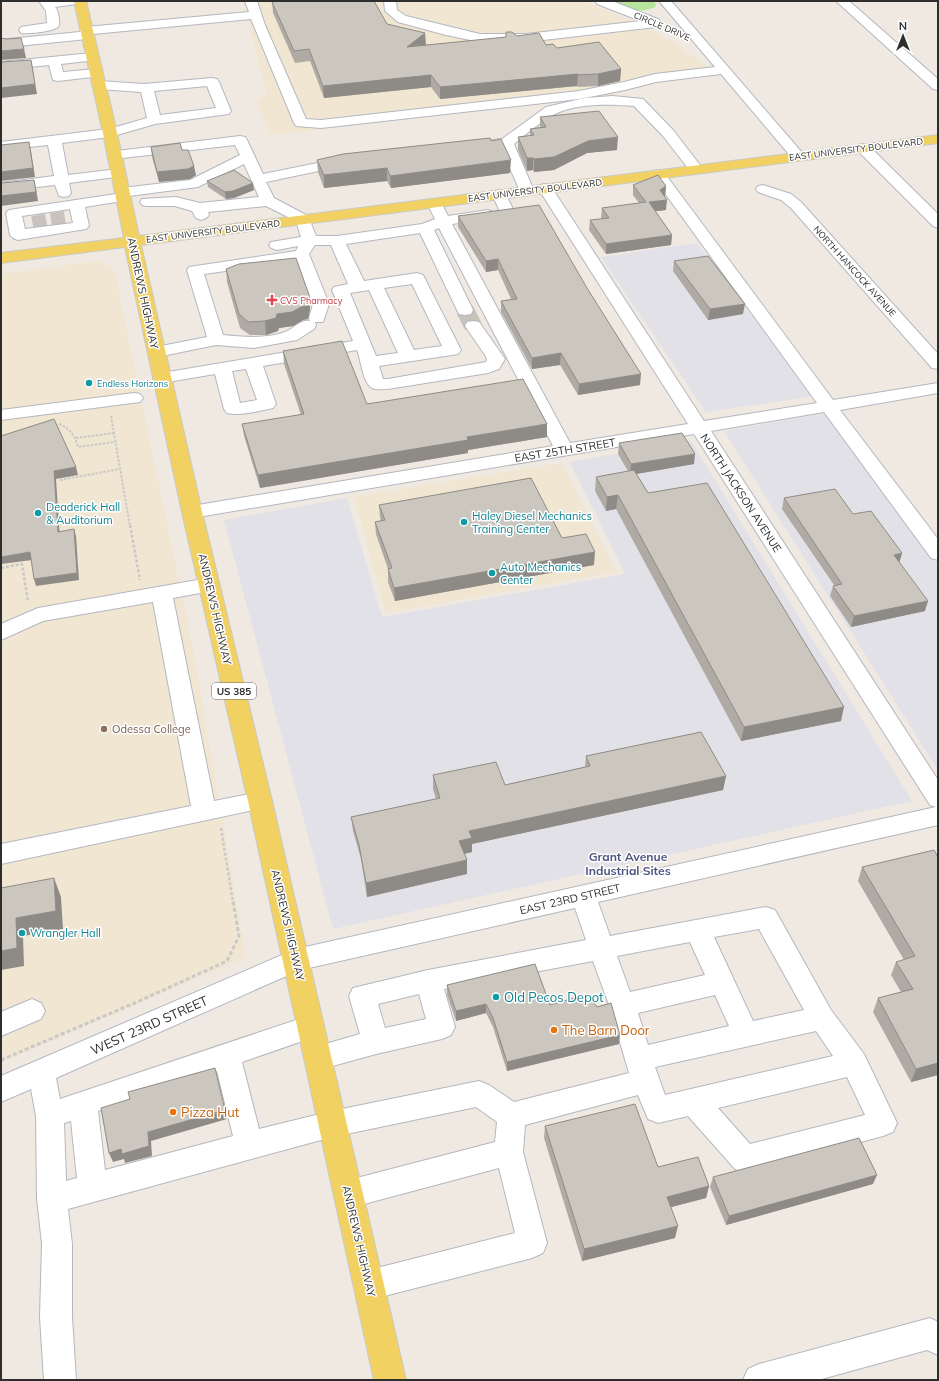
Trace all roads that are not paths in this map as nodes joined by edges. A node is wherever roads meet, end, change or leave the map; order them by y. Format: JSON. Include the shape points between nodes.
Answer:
{"nodes":[{"id":1,"x":251,"y":1,"type":"edge"},
{"id":2,"x":390,"y":1,"type":"edge"},
{"id":3,"x":601,"y":1,"type":"edge"},
{"id":4,"x":665,"y":1,"type":"edge"},
{"id":5,"x":842,"y":1,"type":"edge"},
{"id":6,"x":46,"y":2,"type":"edge"},
{"id":7,"x":256,"y":15,"type":"junction"},
{"id":8,"x":84,"y":18,"type":"edge"},
{"id":9,"x":53,"y":25,"type":"junction"},
{"id":10,"x":666,"y":26,"type":"junction"},
{"id":11,"x":1,"y":32,"type":"edge"},
{"id":12,"x":8,"y":43,"type":"edge"},
{"id":13,"x":701,"y":43,"type":"junction"},
{"id":14,"x":57,"y":58,"type":"junction"},
{"id":15,"x":13,"y":60,"type":"edge"},
{"id":16,"x":37,"y":60,"type":"junction"},
{"id":17,"x":1,"y":66,"type":"edge"},
{"id":18,"x":725,"y":70,"type":"junction"},
{"id":19,"x":96,"y":72,"type":"junction"},
{"id":20,"x":938,"y":86,"type":"edge"},
{"id":21,"x":144,"y":88,"type":"junction"},
{"id":22,"x":154,"y":120,"type":"junction"},
{"id":23,"x":110,"y":133,"type":"junction"},
{"id":24,"x":938,"y":139,"type":"edge"},
{"id":25,"x":54,"y":140,"type":"junction"},
{"id":26,"x":506,"y":142,"type":"junction"},
{"id":27,"x":1,"y":146,"type":"edge"},
{"id":28,"x":460,"y":148,"type":"edge"},
{"id":29,"x":863,"y":148,"type":"junction"},
{"id":30,"x":798,"y":156,"type":"junction"},
{"id":31,"x":248,"y":157,"type":"junction"},
{"id":32,"x":360,"y":160,"type":"edge"},
{"id":33,"x":696,"y":169,"type":"junction"},
{"id":34,"x":658,"y":174,"type":"junction"},
{"id":35,"x":258,"y":179,"type":"junction"},
{"id":36,"x":120,"y":184,"type":"junction"},
{"id":37,"x":63,"y":186,"type":"junction"},
{"id":38,"x":1,"y":187,"type":"edge"},
{"id":39,"x":536,"y":189,"type":"junction"},
{"id":40,"x":763,"y":189,"type":"dead end"},
{"id":41,"x":499,"y":194,"type":"junction"},
{"id":42,"x":461,"y":199,"type":"junction"},
{"id":43,"x":268,"y":201,"type":"junction"},
{"id":44,"x":435,"y":202,"type":"junction"},
{"id":45,"x":77,"y":204,"type":"junction"},
{"id":46,"x":200,"y":212,"type":"junction"},
{"id":47,"x":471,"y":217,"type":"junction"},
{"id":48,"x":58,"y":219,"type":"junction"},
{"id":49,"x":303,"y":219,"type":"junction"},
{"id":50,"x":40,"y":221,"type":"junction"},
{"id":51,"x":443,"y":221,"type":"junction"},
{"id":52,"x":938,"y":223,"type":"edge"},
{"id":53,"x":425,"y":228,"type":"junction"},
{"id":54,"x":210,"y":231,"type":"junction"},
{"id":55,"x":18,"y":235,"type":"junction"},
{"id":56,"x":310,"y":240,"type":"junction"},
{"id":57,"x":132,"y":241,"type":"junction"},
{"id":58,"x":337,"y":241,"type":"junction"},
{"id":59,"x":21,"y":255,"type":"junction"},
{"id":60,"x":302,"y":255,"type":"junction"},
{"id":61,"x":1,"y":258,"type":"edge"},
{"id":62,"x":195,"y":270,"type":"junction"},
{"id":63,"x":375,"y":285,"type":"junction"},
{"id":64,"x":358,"y":287,"type":"junction"},
{"id":65,"x":474,"y":326,"type":"tunnel mouth"},
{"id":66,"x":216,"y":340,"type":"junction"},
{"id":67,"x":363,"y":344,"type":"junction"},
{"id":68,"x":489,"y":346,"type":"junction"},
{"id":69,"x":157,"y":352,"type":"junction"},
{"id":70,"x":408,"y":356,"type":"junction"},
{"id":71,"x":370,"y":362,"type":"junction"},
{"id":72,"x":253,"y":363,"type":"junction"},
{"id":73,"x":938,"y":364,"type":"edge"},
{"id":74,"x":222,"y":368,"type":"junction"},
{"id":75,"x":162,"y":378,"type":"junction"},
{"id":76,"x":938,"y":388,"type":"edge"},
{"id":77,"x":134,"y":398,"type":"dead end"},
{"id":78,"x":828,"y":406,"type":"junction"},
{"id":79,"x":1,"y":415,"type":"edge"},
{"id":80,"x":699,"y":428,"type":"junction"},
{"id":81,"x":564,"y":450,"type":"junction"},
{"id":82,"x":192,"y":512,"type":"junction"},
{"id":83,"x":938,"y":553,"type":"edge"},
{"id":84,"x":210,"y":585,"type":"junction"},
{"id":85,"x":152,"y":590,"type":"junction"},
{"id":86,"x":1,"y":632,"type":"edge"},
{"id":87,"x":938,"y":798,"type":"edge"},
{"id":88,"x":260,"y":800,"type":"junction"},
{"id":89,"x":211,"y":811,"type":"junction"},
{"id":90,"x":938,"y":816,"type":"edge"},
{"id":91,"x":1,"y":854,"type":"edge"},
{"id":92,"x":583,"y":896,"type":"junction"},
{"id":93,"x":698,"y":931,"type":"junction"},
{"id":94,"x":600,"y":948,"type":"junction"},
{"id":95,"x":296,"y":960,"type":"junction"},
{"id":96,"x":428,"y":980,"type":"junction"},
{"id":97,"x":723,"y":982,"type":"junction"},
{"id":98,"x":622,"y":1006,"type":"junction"},
{"id":99,"x":32,"y":1011,"type":"dead end"},
{"id":100,"x":822,"y":1018,"type":"junction"},
{"id":101,"x":1,"y":1024,"type":"edge"},
{"id":102,"x":311,"y":1027,"type":"junction"},
{"id":103,"x":746,"y":1034,"type":"junction"},
{"id":104,"x":376,"y":1042,"type":"junction"},
{"id":105,"x":227,"y":1055,"type":"junction"},
{"id":106,"x":318,"y":1058,"type":"junction"},
{"id":107,"x":854,"y":1063,"type":"junction"},
{"id":108,"x":642,"y":1070,"type":"junction"},
{"id":109,"x":41,"y":1072,"type":"junction"},
{"id":110,"x":1,"y":1089,"type":"edge"},
{"id":111,"x":694,"y":1101,"type":"junction"},
{"id":112,"x":83,"y":1103,"type":"junction"},
{"id":113,"x":50,"y":1116,"type":"junction"},
{"id":114,"x":511,"y":1116,"type":"junction"},
{"id":115,"x":332,"y":1124,"type":"junction"},
{"id":116,"x":249,"y":1145,"type":"junction"},
{"id":117,"x":509,"y":1152,"type":"junction"},
{"id":118,"x":93,"y":1188,"type":"junction"},
{"id":119,"x":349,"y":1194,"type":"junction"},
{"id":120,"x":52,"y":1199,"type":"junction"},
{"id":121,"x":369,"y":1285,"type":"junction"},
{"id":122,"x":938,"y":1339,"type":"edge"},
{"id":123,"x":762,"y":1379,"type":"edge"},
{"id":124,"x":60,"y":1380,"type":"edge"},
{"id":125,"x":390,"y":1380,"type":"edge"}],
"edges":[{"from":1,"to":7,"type":"street"},
{"from":2,"to":10,"type":"street","via":[[392,11],[402,19],[480,38],[526,38]]},
{"from":3,"to":10,"type":"street","name":"CIRCLE DRIVE"},
{"from":4,"to":13,"type":"street"},
{"from":5,"to":20,"type":"street"},
{"from":6,"to":8,"type":"street"},
{"from":6,"to":9,"type":"street","via":[[52,10]]},
{"from":7,"to":8,"type":"street","via":[[120,22]]},
{"from":7,"to":18,"type":"street","via":[[301,123],[321,124],[579,95],[655,78]]},
{"from":8,"to":9,"type":"street"},
{"from":8,"to":12,"type":"street"},
{"from":8,"to":19,"type":"main road","name":"ANDREWS HIGHWAY","number":"US 385"},
{"from":9,"to":11,"type":"street"},
{"from":10,"to":13,"type":"street","name":"CIRCLE DRIVE"},
{"from":13,"to":18,"type":"street"},
{"from":14,"to":16,"type":"street"},
{"from":14,"to":19,"type":"street"},
{"from":14,"to":19,"type":"street","via":[[59,83]]},
{"from":15,"to":16,"type":"street"},
{"from":16,"to":17,"type":"street"},
{"from":18,"to":30,"type":"street"},
{"from":19,"to":21,"type":"street"},
{"from":19,"to":23,"type":"main road","name":"ANDREWS HIGHWAY","number":"US 385"},
{"from":21,"to":22,"type":"street","via":[[147,90]]},
{"from":21,"to":22,"type":"street","via":[[212,82],[224,111]]},
{"from":22,"to":23,"type":"street"},
{"from":23,"to":25,"type":"street"},
{"from":23,"to":36,"type":"main road","name":"ANDREWS HIGHWAY","number":"US 385"},
{"from":24,"to":29,"type":"main road","name":"EAST UNIVERSITY BOULEVARD"},
{"from":25,"to":27,"type":"street"},
{"from":25,"to":37,"type":"street"},
{"from":26,"to":28,"type":"street"},
{"from":26,"to":33,"type":"street","via":[[551,110],[585,102],[638,102],[668,133]]},
{"from":26,"to":39,"type":"street","name":"NORTH JACKSON AVENUE"},
{"from":29,"to":30,"type":"main road","name":"EAST UNIVERSITY BOULEVARD"},
{"from":29,"to":52,"type":"street"},
{"from":30,"to":33,"type":"main road","name":"EAST UNIVERSITY BOULEVARD"},
{"from":31,"to":35,"type":"street"},
{"from":31,"to":36,"type":"street","via":[[193,184]]},
{"from":31,"to":36,"type":"street","via":[[240,140]]},
{"from":32,"to":35,"type":"street"},
{"from":33,"to":34,"type":"main road","name":"EAST UNIVERSITY BOULEVARD"},
{"from":34,"to":39,"type":"main road","name":"EAST UNIVERSITY BOULEVARD"},
{"from":34,"to":78,"type":"street"},
{"from":35,"to":43,"type":"street"},
{"from":36,"to":37,"type":"street"},
{"from":36,"to":45,"type":"street"},
{"from":36,"to":46,"type":"street","via":[[159,201],[163,211],[182,216]]},
{"from":36,"to":57,"type":"main road","name":"ANDREWS HIGHWAY","number":"US 385"},
{"from":37,"to":38,"type":"street"},
{"from":39,"to":41,"type":"main road","name":"EAST UNIVERSITY BOULEVARD"},
{"from":39,"to":80,"type":"street","name":"NORTH JACKSON AVENUE"},
{"from":40,"to":73,"type":"street","name":"NORTH HANCOCK AVENUE","via":[[796,205]]},
{"from":41,"to":42,"type":"main road","name":"EAST UNIVERSITY BOULEVARD"},
{"from":41,"to":47,"type":"street","via":[[514,212]]},
{"from":42,"to":44,"type":"main road","name":"EAST UNIVERSITY BOULEVARD"},
{"from":42,"to":47,"type":"street"},
{"from":43,"to":46,"type":"street"},
{"from":43,"to":49,"type":"street"},
{"from":44,"to":49,"type":"main road","name":"EAST UNIVERSITY BOULEVARD"},
{"from":44,"to":51,"type":"street"},
{"from":45,"to":48,"type":"street"},
{"from":45,"to":48,"type":"street","via":[[81,226]]},
{"from":46,"to":54,"type":"street"},
{"from":47,"to":51,"type":"street"},
{"from":48,"to":50,"type":"street"},
{"from":48,"to":50,"type":"street"},
{"from":49,"to":54,"type":"main road","name":"EAST UNIVERSITY BOULEVARD"},
{"from":49,"to":56,"type":"street"},
{"from":50,"to":55,"type":"street"},
{"from":50,"to":55,"type":"street","via":[[14,213]]},
{"from":51,"to":53,"type":"street"},
{"from":51,"to":81,"type":"street"},
{"from":53,"to":58,"type":"street"},
{"from":53,"to":68,"type":"street","via":[[462,304],[474,306],[488,334]]},
{"from":54,"to":57,"type":"main road","name":"EAST UNIVERSITY BOULEVARD"},
{"from":55,"to":59,"type":"street"},
{"from":56,"to":58,"type":"street"},
{"from":56,"to":60,"type":"street"},
{"from":56,"to":62,"type":"street","via":[[191,256]]},
{"from":57,"to":59,"type":"main road","name":"EAST UNIVERSITY BOULEVARD"},
{"from":57,"to":69,"type":"main road","name":"ANDREWS HIGHWAY","number":"US 385"},
{"from":58,"to":64,"type":"street"},
{"from":59,"to":61,"type":"main road","name":"EAST UNIVERSITY BOULEVARD"},
{"from":60,"to":62,"type":"street"},
{"from":60,"to":66,"type":"street","via":[[320,304],[312,322],[291,336],[254,343]]},
{"from":62,"to":66,"type":"street"},
{"from":63,"to":64,"type":"street"},
{"from":63,"to":70,"type":"street"},
{"from":63,"to":70,"type":"street","via":[[417,278],[452,350]]},
{"from":64,"to":67,"type":"street","via":[[340,290]]},
{"from":65,"to":68,"type":"street","via":[[481,340]]},
{"from":66,"to":69,"type":"street"},
{"from":67,"to":71,"type":"street"},
{"from":67,"to":72,"type":"street"},
{"from":68,"to":71,"type":"street","via":[[496,360],[488,368],[388,384],[378,384],[373,378]]},
{"from":69,"to":75,"type":"main road","name":"ANDREWS HIGHWAY","number":"US 385"},
{"from":70,"to":71,"type":"street"},
{"from":72,"to":74,"type":"street"},
{"from":72,"to":74,"type":"street","via":[[267,404],[233,409]]},
{"from":74,"to":75,"type":"street"},
{"from":75,"to":82,"type":"main road","name":"ANDREWS HIGHWAY","number":"US 385"},
{"from":76,"to":78,"type":"street","name":"EAST 25TH STREET"},
{"from":77,"to":79,"type":"street"},
{"from":78,"to":80,"type":"street","name":"EAST 25TH STREET"},
{"from":78,"to":83,"type":"street"},
{"from":80,"to":81,"type":"street","name":"EAST 25TH STREET"},
{"from":80,"to":87,"type":"street","name":"NORTH JACKSON AVENUE"},
{"from":81,"to":82,"type":"street","name":"EAST 25TH STREET"},
{"from":82,"to":84,"type":"main road","name":"ANDREWS HIGHWAY","number":"US 385"},
{"from":84,"to":85,"type":"street"},
{"from":84,"to":88,"type":"main road","name":"ANDREWS HIGHWAY","number":"US 385"},
{"from":85,"to":86,"type":"street","via":[[38,615]]},
{"from":85,"to":89,"type":"street"},
{"from":88,"to":89,"type":"street"},
{"from":88,"to":95,"type":"main road","name":"ANDREWS HIGHWAY","number":"US 385"},
{"from":89,"to":91,"type":"street"},
{"from":90,"to":92,"type":"street","name":"EAST 23RD STREET"},
{"from":92,"to":94,"type":"street"},
{"from":92,"to":95,"type":"street","name":"EAST 23RD STREET"},
{"from":93,"to":94,"type":"street"},
{"from":93,"to":97,"type":"street"},
{"from":93,"to":100,"type":"street","via":[[766,917]]},
{"from":94,"to":96,"type":"street"},
{"from":94,"to":98,"type":"street"},
{"from":95,"to":102,"type":"main road","name":"ANDREWS HIGHWAY","number":"US 385"},
{"from":95,"to":109,"type":"street","name":"WEST 23RD STREET"},
{"from":96,"to":104,"type":"street","via":[[362,996]]},
{"from":96,"to":104,"type":"street","via":[[442,1027]]},
{"from":97,"to":98,"type":"street"},
{"from":97,"to":103,"type":"street"},
{"from":98,"to":108,"type":"street"},
{"from":99,"to":101,"type":"street"},
{"from":100,"to":103,"type":"street"},
{"from":100,"to":107,"type":"street"},
{"from":102,"to":105,"type":"street"},
{"from":102,"to":106,"type":"main road","name":"ANDREWS HIGHWAY","number":"US 385"},
{"from":103,"to":108,"type":"street"},
{"from":104,"to":106,"type":"street"},
{"from":105,"to":112,"type":"street"},
{"from":105,"to":116,"type":"street"},
{"from":106,"to":115,"type":"main road","name":"ANDREWS HIGHWAY","number":"US 385"},
{"from":107,"to":111,"type":"street"},
{"from":107,"to":111,"type":"street","via":[[883,1124],[745,1159]]},
{"from":108,"to":111,"type":"street","via":[[658,1110]]},
{"from":108,"to":114,"type":"street"},
{"from":109,"to":110,"type":"street","name":"WEST 23RD STREET"},
{"from":109,"to":113,"type":"street"},
{"from":112,"to":113,"type":"street"},
{"from":112,"to":118,"type":"street"},
{"from":113,"to":120,"type":"street"},
{"from":114,"to":115,"type":"street","via":[[479,1094]]},
{"from":114,"to":117,"type":"street"},
{"from":115,"to":116,"type":"street"},
{"from":115,"to":119,"type":"main road","name":"ANDREWS HIGHWAY","number":"US 385"},
{"from":116,"to":118,"type":"street"},
{"from":117,"to":119,"type":"street"},
{"from":117,"to":121,"type":"street","via":[[532,1243]]},
{"from":118,"to":120,"type":"street"},
{"from":119,"to":121,"type":"main road","name":"ANDREWS HIGHWAY","number":"US 385"},
{"from":120,"to":124,"type":"street","via":[[57,1244],[56,1317]]},
{"from":121,"to":125,"type":"main road","name":"ANDREWS HIGHWAY","number":"US 385"},
{"from":122,"to":123,"type":"street","via":[[930,1334]]}]}
